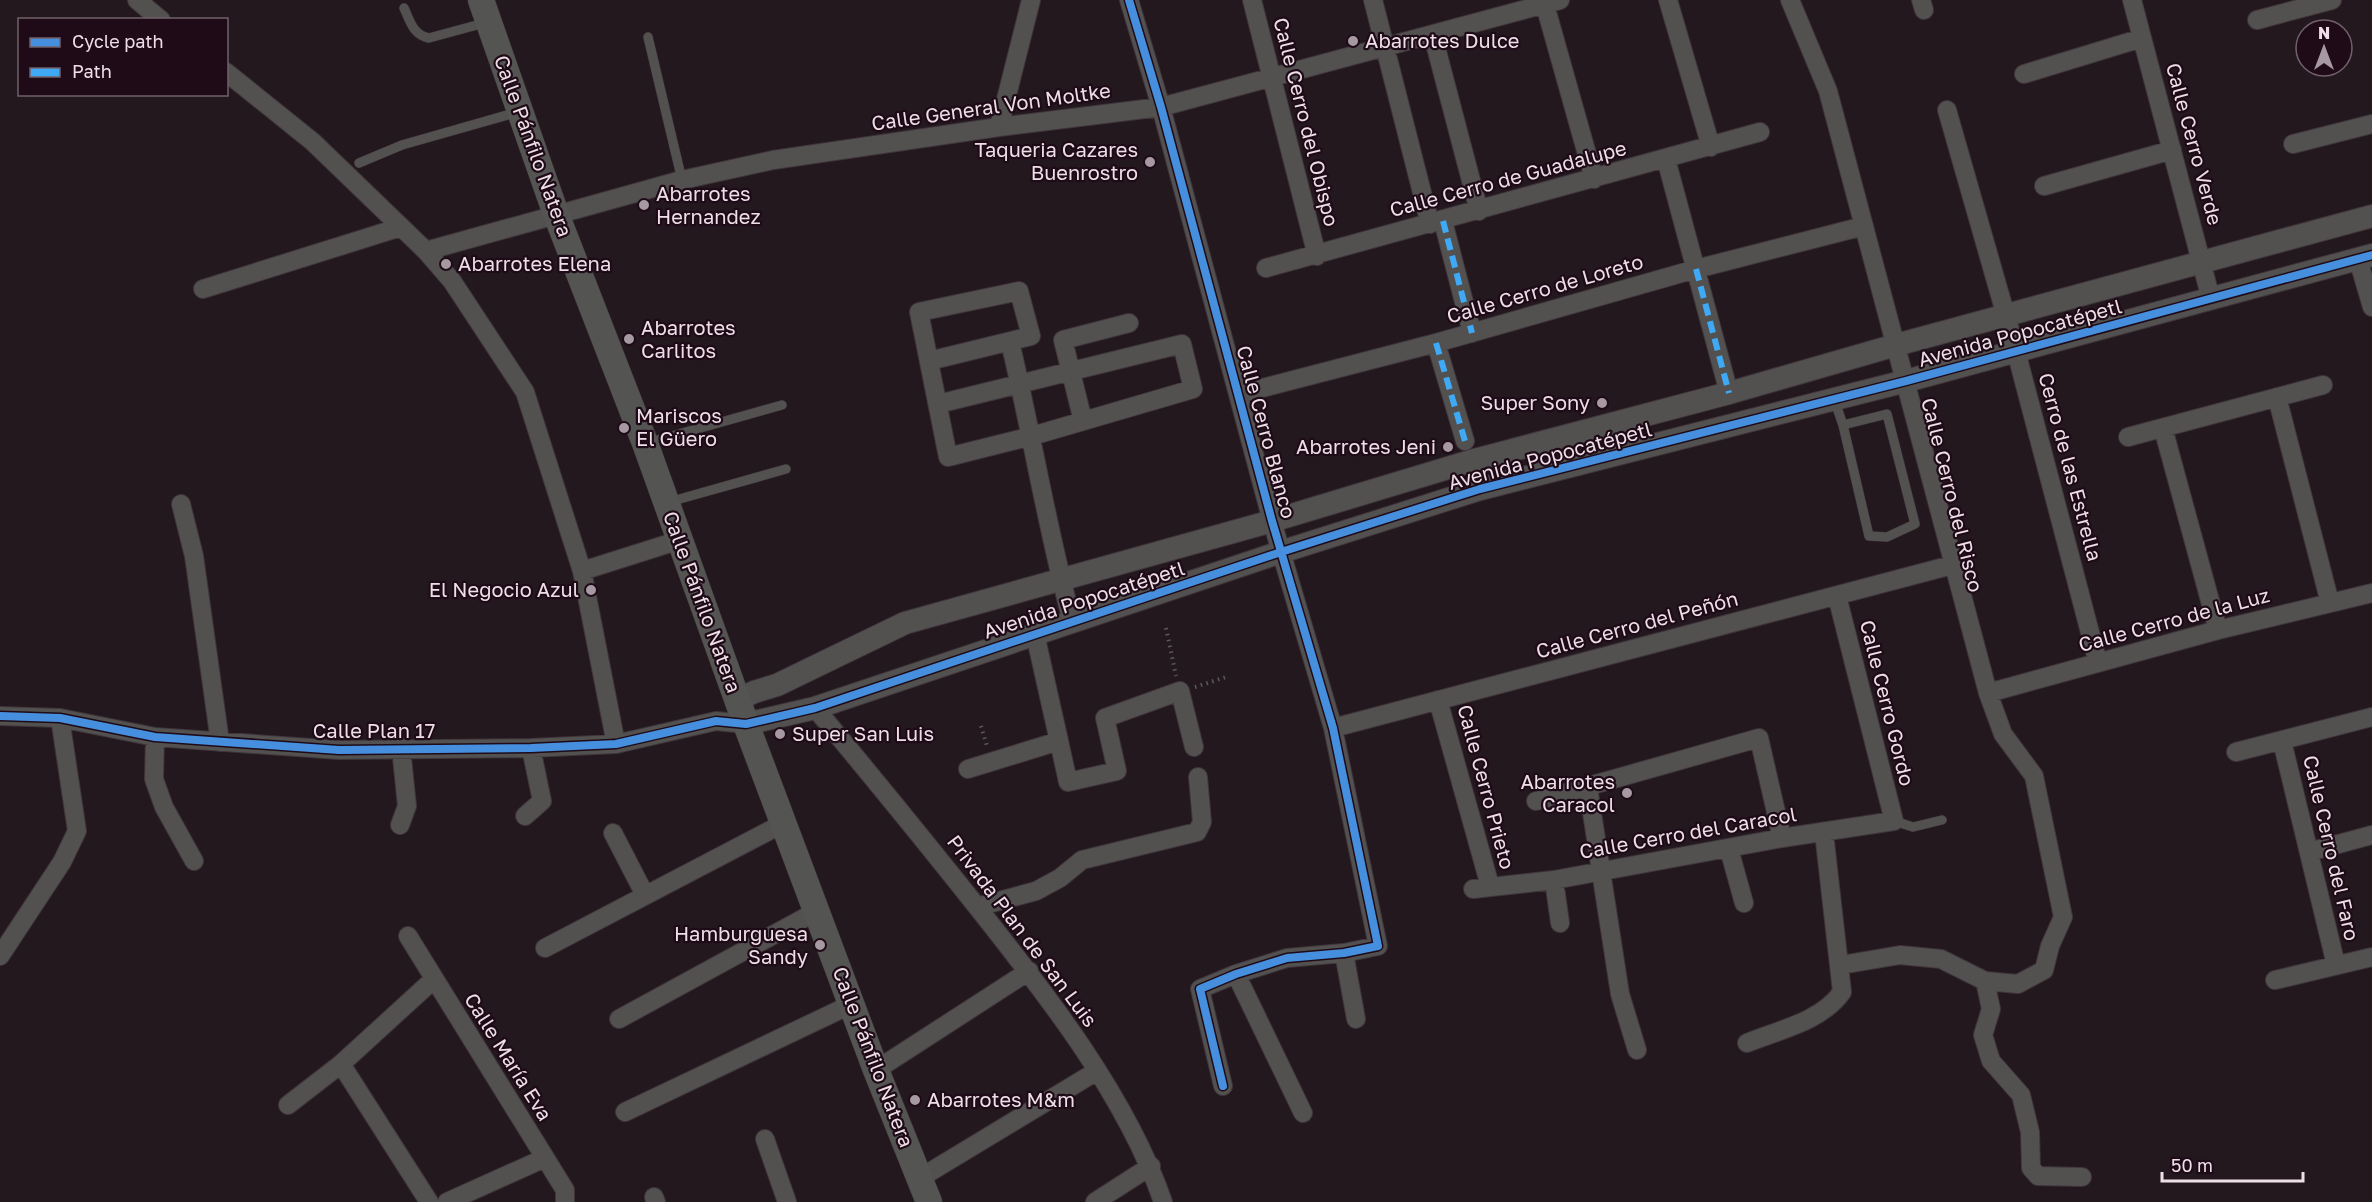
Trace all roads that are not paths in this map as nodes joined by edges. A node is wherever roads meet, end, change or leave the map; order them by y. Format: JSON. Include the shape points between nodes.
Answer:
{"nodes":[{"id":1,"x":136,"y":0,"type":"edge"},
{"id":2,"x":1031,"y":0,"type":"edge"},
{"id":3,"x":1129,"y":0,"type":"edge"},
{"id":4,"x":1252,"y":0,"type":"edge"},
{"id":5,"x":1372,"y":0,"type":"edge"},
{"id":6,"x":1668,"y":0,"type":"edge"},
{"id":7,"x":1790,"y":0,"type":"edge"},
{"id":8,"x":2132,"y":0,"type":"edge"},
{"id":9,"x":2332,"y":0,"type":"edge"},
{"id":10,"x":1552,"y":2,"type":"edge"},
{"id":11,"x":404,"y":8,"type":"dead end"},
{"id":12,"x":485,"y":11,"type":"edge"},
{"id":13,"x":158,"y":18,"type":"edge"},
{"id":14,"x":2257,"y":20,"type":"dead end"},
{"id":15,"x":1433,"y":36,"type":"junction"},
{"id":16,"x":648,"y":37,"type":"dead end"},
{"id":17,"x":2142,"y":38,"type":"junction"},
{"id":18,"x":1384,"y":46,"type":"junction"},
{"id":19,"x":228,"y":74,"type":"edge"},
{"id":20,"x":2024,"y":74,"type":"dead end"},
{"id":21,"x":1272,"y":77,"type":"junction"},
{"id":22,"x":1161,"y":107,"type":"junction"},
{"id":23,"x":1947,"y":110,"type":"dead end"},
{"id":24,"x":521,"y":112,"type":"junction"},
{"id":25,"x":2372,"y":124,"type":"edge"},
{"id":26,"x":999,"y":127,"type":"junction"},
{"id":27,"x":1760,"y":132,"type":"dead end"},
{"id":28,"x":2293,"y":144,"type":"dead end"},
{"id":29,"x":1711,"y":147,"type":"junction"},
{"id":30,"x":2172,"y":150,"type":"junction"},
{"id":31,"x":1666,"y":159,"type":"junction"},
{"id":32,"x":359,"y":163,"type":"dead end"},
{"id":33,"x":1594,"y":179,"type":"junction"},
{"id":34,"x":682,"y":180,"type":"junction"},
{"id":35,"x":2044,"y":186,"type":"dead end"},
{"id":36,"x":1479,"y":211,"type":"junction"},
{"id":37,"x":556,"y":214,"type":"junction"},
{"id":38,"x":2372,"y":216,"type":"edge"},
{"id":39,"x":1437,"y":222,"type":"junction"},
{"id":40,"x":1864,"y":226,"type":"junction"},
{"id":41,"x":401,"y":227,"type":"junction"},
{"id":42,"x":426,"y":251,"type":"junction"},
{"id":43,"x":1317,"y":256,"type":"junction"},
{"id":44,"x":2365,"y":257,"type":"edge"},
{"id":45,"x":2201,"y":261,"type":"junction"},
{"id":46,"x":1266,"y":268,"type":"dead end"},
{"id":47,"x":1696,"y":269,"type":"junction"},
{"id":48,"x":202,"y":289,"type":"dead end"},
{"id":49,"x":2211,"y":299,"type":"junction"},
{"id":50,"x":2372,"y":307,"type":"edge"},
{"id":51,"x":2005,"y":316,"type":"junction"},
{"id":52,"x":1129,"y":323,"type":"dead end"},
{"id":53,"x":1472,"y":333,"type":"junction"},
{"id":54,"x":1010,"y":342,"type":"junction"},
{"id":55,"x":1436,"y":343,"type":"junction"},
{"id":56,"x":1896,"y":345,"type":"junction"},
{"id":57,"x":2016,"y":351,"type":"junction"},
{"id":58,"x":929,"y":361,"type":"junction"},
{"id":59,"x":1070,"y":372,"type":"junction"},
{"id":60,"x":1906,"y":381,"type":"junction"},
{"id":61,"x":1020,"y":385,"type":"junction"},
{"id":62,"x":2323,"y":385,"type":"dead end"},
{"id":63,"x":1729,"y":393,"type":"junction"},
{"id":64,"x":1239,"y":394,"type":"junction"},
{"id":65,"x":2277,"y":397,"type":"junction"},
{"id":66,"x":1834,"y":399,"type":"junction"},
{"id":67,"x":938,"y":404,"type":"junction"},
{"id":68,"x":782,"y":405,"type":"dead end"},
{"id":69,"x":1083,"y":421,"type":"junction"},
{"id":70,"x":1606,"y":425,"type":"junction"},
{"id":71,"x":1843,"y":425,"type":"junction"},
{"id":72,"x":2163,"y":428,"type":"junction"},
{"id":73,"x":1032,"y":436,"type":"junction"},
{"id":74,"x":2128,"y":438,"type":"dead end"},
{"id":75,"x":1465,"y":441,"type":"dead end"},
{"id":76,"x":645,"y":443,"type":"junction"},
{"id":77,"x":1614,"y":456,"type":"junction"},
{"id":78,"x":786,"y":469,"type":"dead end"},
{"id":79,"x":667,"y":503,"type":"junction"},
{"id":80,"x":181,"y":504,"type":"dead end"},
{"id":81,"x":1272,"y":521,"type":"junction"},
{"id":82,"x":680,"y":540,"type":"junction"},
{"id":83,"x":1281,"y":552,"type":"junction"},
{"id":84,"x":1952,"y":565,"type":"junction"},
{"id":85,"x":582,"y":570,"type":"junction"},
{"id":86,"x":1061,"y":581,"type":"junction"},
{"id":87,"x":2372,"y":593,"type":"edge"},
{"id":88,"x":1837,"y":596,"type":"junction"},
{"id":89,"x":2330,"y":603,"type":"junction"},
{"id":90,"x":1072,"y":621,"type":"junction"},
{"id":91,"x":2218,"y":630,"type":"junction"},
{"id":92,"x":1035,"y":634,"type":"junction"},
{"id":93,"x":2098,"y":663,"type":"junction"},
{"id":94,"x":777,"y":685,"type":"junction"},
{"id":95,"x":1988,"y":693,"type":"junction"},
{"id":96,"x":738,"y":700,"type":"junction"},
{"id":97,"x":1438,"y":700,"type":"junction"},
{"id":98,"x":815,"y":708,"type":"junction"},
{"id":99,"x":787,"y":713,"type":"junction"},
{"id":100,"x":0,"y":716,"type":"edge"},
{"id":101,"x":2372,"y":717,"type":"edge"},
{"id":102,"x":60,"y":718,"type":"junction"},
{"id":103,"x":716,"y":721,"type":"junction"},
{"id":104,"x":746,"y":724,"type":"junction"},
{"id":105,"x":1333,"y":728,"type":"junction"},
{"id":106,"x":155,"y":736,"type":"junction"},
{"id":107,"x":1059,"y":741,"type":"junction"},
{"id":108,"x":2282,"y":741,"type":"junction"},
{"id":109,"x":220,"y":742,"type":"junction"},
{"id":110,"x":616,"y":744,"type":"junction"},
{"id":111,"x":1194,"y":747,"type":"dead end"},
{"id":112,"x":401,"y":748,"type":"junction"},
{"id":113,"x":531,"y":748,"type":"junction"},
{"id":114,"x":2236,"y":752,"type":"dead end"},
{"id":115,"x":968,"y":769,"type":"dead end"},
{"id":116,"x":1197,"y":777,"type":"dead end"},
{"id":117,"x":1588,"y":787,"type":"junction"},
{"id":118,"x":1536,"y":801,"type":"dead end"},
{"id":119,"x":525,"y":816,"type":"dead end"},
{"id":120,"x":1942,"y":820,"type":"dead end"},
{"id":121,"x":1894,"y":821,"type":"junction"},
{"id":122,"x":784,"y":823,"type":"junction"},
{"id":123,"x":400,"y":825,"type":"dead end"},
{"id":124,"x":613,"y":833,"type":"dead end"},
{"id":125,"x":1824,"y":833,"type":"junction"},
{"id":126,"x":2372,"y":835,"type":"edge"},
{"id":127,"x":1782,"y":838,"type":"junction"},
{"id":128,"x":1729,"y":849,"type":"junction"},
{"id":129,"x":2309,"y":852,"type":"junction"},
{"id":130,"x":194,"y":861,"type":"dead end"},
{"id":131,"x":1601,"y":872,"type":"junction"},
{"id":132,"x":1554,"y":880,"type":"junction"},
{"id":133,"x":1482,"y":887,"type":"joint"},
{"id":134,"x":645,"y":896,"type":"junction"},
{"id":135,"x":1744,"y":903,"type":"dead end"},
{"id":136,"x":977,"y":907,"type":"junction"},
{"id":137,"x":818,"y":911,"type":"junction"},
{"id":138,"x":1560,"y":923,"type":"dead end"},
{"id":139,"x":408,"y":936,"type":"dead end"},
{"id":140,"x":545,"y":948,"type":"dead end"},
{"id":141,"x":1344,"y":953,"type":"junction"},
{"id":142,"x":0,"y":956,"type":"edge"},
{"id":143,"x":2372,"y":957,"type":"edge"},
{"id":144,"x":1841,"y":965,"type":"junction"},
{"id":145,"x":2336,"y":965,"type":"junction"},
{"id":146,"x":1029,"y":970,"type":"junction"},
{"id":147,"x":1236,"y":974,"type":"junction"},
{"id":148,"x":433,"y":980,"type":"junction"},
{"id":149,"x":2275,"y":980,"type":"dead end"},
{"id":150,"x":1985,"y":981,"type":"junction"},
{"id":151,"x":852,"y":1004,"type":"junction"},
{"id":152,"x":619,"y":1019,"type":"dead end"},
{"id":153,"x":1356,"y":1019,"type":"dead end"},
{"id":154,"x":1747,"y":1043,"type":"dead end"},
{"id":155,"x":1637,"y":1050,"type":"dead end"},
{"id":156,"x":341,"y":1064,"type":"junction"},
{"id":157,"x":876,"y":1070,"type":"junction"},
{"id":158,"x":1097,"y":1071,"type":"junction"},
{"id":159,"x":1223,"y":1086,"type":"dead end"},
{"id":160,"x":288,"y":1105,"type":"dead end"},
{"id":161,"x":625,"y":1112,"type":"dead end"},
{"id":162,"x":1303,"y":1113,"type":"dead end"},
{"id":163,"x":765,"y":1139,"type":"dead end"},
{"id":164,"x":545,"y":1158,"type":"junction"},
{"id":165,"x":1151,"y":1166,"type":"junction"},
{"id":166,"x":2082,"y":1177,"type":"dead end"},
{"id":167,"x":920,"y":1178,"type":"junction"},
{"id":168,"x":429,"y":1202,"type":"edge"},
{"id":169,"x":447,"y":1202,"type":"edge"},
{"id":170,"x":565,"y":1202,"type":"edge"},
{"id":171,"x":787,"y":1202,"type":"edge"},
{"id":172,"x":929,"y":1202,"type":"edge"},
{"id":173,"x":1095,"y":1202,"type":"edge"},
{"id":174,"x":1163,"y":1202,"type":"edge"}],
"edges":[{"from":1,"to":13,"type":"street"},
{"from":2,"to":26,"type":"street"},
{"from":3,"to":22,"type":"street","name":"Calle Cerro Blanco"},
{"from":4,"to":21,"type":"street","name":"Calle Cerro del Obispo"},
{"from":5,"to":18,"type":"street"},
{"from":6,"to":29,"type":"street"},
{"from":7,"to":40,"type":"street","name":"Calle Cerro del Risco","via":[[1828,91]]},
{"from":8,"to":17,"type":"street","name":"Calle Cerro Verde"},
{"from":9,"to":14,"type":"street"},
{"from":10,"to":15,"type":"street","name":"Calle General Von Moltke"},
{"from":10,"to":33,"type":"street"},
{"from":11,"to":12,"type":"lane","via":[[420,36],[429,38]]},
{"from":12,"to":24,"type":"main road","name":"Calle Pánfilo Natera"},
{"from":15,"to":18,"type":"street","name":"Calle General Von Moltke"},
{"from":15,"to":36,"type":"street"},
{"from":16,"to":34,"type":"lane"},
{"from":17,"to":20,"type":"street"},
{"from":17,"to":30,"type":"street","name":"Calle Cerro Verde"},
{"from":18,"to":21,"type":"street","name":"Calle General Von Moltke"},
{"from":18,"to":39,"type":"street"},
{"from":19,"to":41,"type":"street","via":[[313,142]]},
{"from":21,"to":22,"type":"street","name":"Calle General Von Moltke"},
{"from":21,"to":43,"type":"street","name":"Calle Cerro del Obispo"},
{"from":22,"to":26,"type":"street","name":"Calle General Von Moltke"},
{"from":22,"to":64,"type":"street","name":"Calle Cerro Blanco"},
{"from":23,"to":51,"type":"street","name":"Cerro de las Estrella"},
{"from":24,"to":32,"type":"lane","via":[[402,145]]},
{"from":24,"to":37,"type":"main road","name":"Calle Pánfilo Natera"},
{"from":25,"to":28,"type":"street"},
{"from":26,"to":34,"type":"street","name":"Calle General Von Moltke","via":[[772,160]]},
{"from":27,"to":29,"type":"street","name":"Calle Cerro de Guadalupe"},
{"from":29,"to":31,"type":"street","name":"Calle Cerro de Guadalupe"},
{"from":30,"to":35,"type":"street"},
{"from":30,"to":45,"type":"street","name":"Calle Cerro Verde"},
{"from":31,"to":33,"type":"street","name":"Calle Cerro de Guadalupe"},
{"from":31,"to":47,"type":"street"},
{"from":33,"to":36,"type":"street","name":"Calle Cerro de Guadalupe"},
{"from":34,"to":37,"type":"street","name":"Calle General Von Moltke"},
{"from":36,"to":39,"type":"street","name":"Calle Cerro de Guadalupe"},
{"from":37,"to":42,"type":"street","name":"Calle General Von Moltke"},
{"from":37,"to":76,"type":"main road","name":"Calle Pánfilo Natera"},
{"from":38,"to":45,"type":"street","name":"Avenida Popocatépetl"},
{"from":39,"to":43,"type":"street","name":"Calle Cerro de Guadalupe"},
{"from":39,"to":53,"type":"street"},
{"from":40,"to":47,"type":"street","name":"Calle Cerro de Loreto"},
{"from":40,"to":56,"type":"street","name":"Calle Cerro del Risco"},
{"from":41,"to":42,"type":"street"},
{"from":41,"to":48,"type":"street"},
{"from":42,"to":85,"type":"street","via":[[452,281],[525,392]]},
{"from":43,"to":46,"type":"street","name":"Calle Cerro de Guadalupe"},
{"from":44,"to":49,"type":"street","name":"Avenida Popocatépetl"},
{"from":44,"to":50,"type":"street"},
{"from":45,"to":49,"type":"street","name":"Calle Cerro Verde"},
{"from":45,"to":51,"type":"street","name":"Avenida Popocatépetl"},
{"from":47,"to":53,"type":"street","name":"Calle Cerro de Loreto"},
{"from":47,"to":63,"type":"street"},
{"from":49,"to":57,"type":"street","name":"Avenida Popocatépetl"},
{"from":51,"to":56,"type":"street","name":"Avenida Popocatépetl"},
{"from":51,"to":57,"type":"street","name":"Cerro de las Estrella"},
{"from":52,"to":59,"type":"street","via":[[1063,340]]},
{"from":53,"to":55,"type":"street","name":"Calle Cerro de Loreto"},
{"from":54,"to":58,"type":"street"},
{"from":54,"to":58,"type":"street","via":[[1031,336],[1018,291],[919,312]]},
{"from":54,"to":61,"type":"street"},
{"from":55,"to":64,"type":"street","name":"Calle Cerro de Loreto"},
{"from":55,"to":75,"type":"street"},
{"from":56,"to":60,"type":"street","name":"Calle Cerro del Risco"},
{"from":56,"to":63,"type":"street","name":"Avenida Popocatépetl"},
{"from":57,"to":60,"type":"street","name":"Avenida Popocatépetl"},
{"from":57,"to":93,"type":"street","name":"Cerro de las Estrella"},
{"from":58,"to":67,"type":"street"},
{"from":59,"to":61,"type":"street"},
{"from":59,"to":69,"type":"street"},
{"from":59,"to":69,"type":"street","via":[[1182,344],[1193,389]]},
{"from":60,"to":66,"type":"street","name":"Avenida Popocatépetl"},
{"from":60,"to":84,"type":"street","name":"Calle Cerro del Risco"},
{"from":61,"to":67,"type":"street"},
{"from":61,"to":73,"type":"street"},
{"from":62,"to":65,"type":"street"},
{"from":63,"to":70,"type":"street","name":"Avenida Popocatépetl"},
{"from":64,"to":81,"type":"street","name":"Calle Cerro Blanco"},
{"from":65,"to":72,"type":"street"},
{"from":65,"to":89,"type":"street"},
{"from":66,"to":71,"type":"lane"},
{"from":66,"to":77,"type":"street","name":"Avenida Popocatépetl"},
{"from":67,"to":73,"type":"street","via":[[948,457]]},
{"from":68,"to":76,"type":"lane"},
{"from":69,"to":73,"type":"street"},
{"from":70,"to":77,"type":"street"},
{"from":70,"to":81,"type":"street","name":"Avenida Popocatépetl"},
{"from":71,"to":71,"type":"lane","via":[[1869,536],[1887,537],[1915,524],[1887,414]]},
{"from":72,"to":74,"type":"street"},
{"from":72,"to":91,"type":"street"},
{"from":73,"to":86,"type":"street"},
{"from":76,"to":79,"type":"main road","name":"Calle Pánfilo Natera"},
{"from":77,"to":83,"type":"street","name":"Avenida Popocatépetl","via":[[1480,489]]},
{"from":78,"to":79,"type":"lane"},
{"from":79,"to":82,"type":"main road","name":"Calle Pánfilo Natera"},
{"from":80,"to":109,"type":"street","via":[[194,556]]},
{"from":81,"to":83,"type":"street","name":"Calle Cerro Blanco"},
{"from":81,"to":86,"type":"street","name":"Avenida Popocatépetl"},
{"from":82,"to":85,"type":"street"},
{"from":82,"to":96,"type":"main road","name":"Calle Pánfilo Natera"},
{"from":83,"to":90,"type":"street","name":"Avenida Popocatépetl"},
{"from":83,"to":105,"type":"street","name":"Calle Cerro Blanco"},
{"from":84,"to":88,"type":"street","name":"Calle Cerro del Peñón"},
{"from":84,"to":95,"type":"street","name":"Calle Cerro del Risco"},
{"from":85,"to":110,"type":"street"},
{"from":86,"to":90,"type":"street"},
{"from":86,"to":94,"type":"street","name":"Avenida Popocatépetl","via":[[904,623]]},
{"from":87,"to":89,"type":"street","name":"Calle Cerro de la Luz"},
{"from":88,"to":97,"type":"street","name":"Calle Cerro del Peñón"},
{"from":88,"to":121,"type":"street","name":"Calle Cerro Gordo"},
{"from":89,"to":91,"type":"street","name":"Calle Cerro de la Luz"},
{"from":90,"to":92,"type":"street","name":"Avenida Popocatépetl"},
{"from":91,"to":93,"type":"street","name":"Calle Cerro de la Luz"},
{"from":92,"to":98,"type":"street","name":"Avenida Popocatépetl"},
{"from":92,"to":107,"type":"street"},
{"from":93,"to":95,"type":"street","name":"Calle Cerro de la Luz"},
{"from":94,"to":96,"type":"street","name":"Avenida Popocatépetl"},
{"from":94,"to":99,"type":"street"},
{"from":95,"to":150,"type":"street","name":"Calle Cerro del Risco","via":[[2002,734],[2034,776],[2063,917],[2044,970],[2018,984]]},
{"from":96,"to":103,"type":"street"},
{"from":96,"to":104,"type":"main road","name":"Calle Pánfilo Natera"},
{"from":97,"to":105,"type":"street","name":"Calle Cerro del Peñón"},
{"from":97,"to":133,"type":"street","name":"Calle Cerro Prieto"},
{"from":98,"to":99,"type":"street","name":"Avenida Popocatépetl"},
{"from":98,"to":136,"type":"street","name":"Privada Plan de San Luis"},
{"from":99,"to":104,"type":"street","name":"Avenida Popocatépetl"},
{"from":100,"to":102,"type":"street","name":"Calle Plan 17"},
{"from":101,"to":108,"type":"street"},
{"from":102,"to":106,"type":"street","name":"Calle Plan 17"},
{"from":102,"to":142,"type":"street","via":[[77,831],[62,862]]},
{"from":103,"to":104,"type":"street","name":"Calle Plan 17"},
{"from":103,"to":110,"type":"street","name":"Calle Plan 17"},
{"from":104,"to":122,"type":"main road","name":"Calle Pánfilo Natera"},
{"from":105,"to":141,"type":"street","name":"Calle Cerro Blanco","via":[[1378,946]]},
{"from":106,"to":109,"type":"street","name":"Calle Plan 17"},
{"from":106,"to":130,"type":"street","via":[[154,779],[164,807]]},
{"from":107,"to":111,"type":"street","via":[[1068,782],[1118,771],[1105,718],[1180,691]]},
{"from":107,"to":115,"type":"street"},
{"from":108,"to":114,"type":"street"},
{"from":108,"to":129,"type":"street","name":"Calle Cerro del Faro"},
{"from":109,"to":112,"type":"street","name":"Calle Plan 17","via":[[339,750]]},
{"from":110,"to":113,"type":"street","name":"Calle Plan 17"},
{"from":112,"to":113,"type":"street","name":"Calle Plan 17"},
{"from":112,"to":123,"type":"street","via":[[407,806]]},
{"from":113,"to":119,"type":"street","via":[[542,801]]},
{"from":116,"to":136,"type":"street","via":[[1202,822],[1197,832],[1082,860],[1036,891]]},
{"from":117,"to":118,"type":"street"},
{"from":117,"to":127,"type":"street","via":[[1759,738]]},
{"from":117,"to":131,"type":"street"},
{"from":120,"to":121,"type":"lane","via":[[1913,827]]},
{"from":121,"to":125,"type":"street","name":"Calle Cerro del Caracol"},
{"from":122,"to":134,"type":"street"},
{"from":122,"to":137,"type":"main road","name":"Calle Pánfilo Natera"},
{"from":124,"to":134,"type":"street"},
{"from":125,"to":127,"type":"street","name":"Calle Cerro del Caracol"},
{"from":125,"to":144,"type":"street"},
{"from":126,"to":129,"type":"street"},
{"from":127,"to":128,"type":"street","name":"Calle Cerro del Caracol"},
{"from":128,"to":131,"type":"street","name":"Calle Cerro del Caracol"},
{"from":128,"to":135,"type":"street"},
{"from":129,"to":145,"type":"street","name":"Calle Cerro del Faro"},
{"from":131,"to":132,"type":"street","name":"Calle Cerro del Caracol"},
{"from":131,"to":155,"type":"street","via":[[1620,994]]},
{"from":132,"to":133,"type":"street","name":"Calle Cerro del Caracol"},
{"from":132,"to":138,"type":"street"},
{"from":134,"to":140,"type":"street"},
{"from":136,"to":146,"type":"street","name":"Privada Plan de San Luis"},
{"from":137,"to":151,"type":"main road","name":"Calle Pánfilo Natera"},
{"from":137,"to":152,"type":"street"},
{"from":139,"to":148,"type":"street","name":"Calle María Eva"},
{"from":141,"to":147,"type":"street","via":[[1287,958]]},
{"from":141,"to":153,"type":"street"},
{"from":143,"to":145,"type":"street"},
{"from":144,"to":150,"type":"street","via":[[1900,955],[1941,959]]},
{"from":144,"to":154,"type":"street","via":[[1842,992],[1834,1003],[1820,1013]]},
{"from":145,"to":149,"type":"street"},
{"from":146,"to":157,"type":"street"},
{"from":146,"to":158,"type":"street","name":"Privada Plan de San Luis"},
{"from":147,"to":159,"type":"street","via":[[1200,989]]},
{"from":147,"to":162,"type":"street"},
{"from":148,"to":156,"type":"street"},
{"from":148,"to":164,"type":"street","name":"Calle María Eva"},
{"from":150,"to":166,"type":"street","via":[[1991,1009],[1983,1035],[1991,1061],[2021,1095],[2030,1132],[2031,1168],[2038,1176]]},
{"from":151,"to":157,"type":"main road","name":"Calle Pánfilo Natera"},
{"from":151,"to":161,"type":"street"},
{"from":156,"to":160,"type":"street"},
{"from":156,"to":168,"type":"street"},
{"from":157,"to":167,"type":"main road","name":"Calle Pánfilo Natera"},
{"from":158,"to":165,"type":"street","name":"Privada Plan de San Luis"},
{"from":158,"to":167,"type":"street"},
{"from":163,"to":171,"type":"street"},
{"from":164,"to":169,"type":"street"},
{"from":164,"to":170,"type":"street","name":"Calle María Eva","via":[[565,1190]]},
{"from":165,"to":173,"type":"street"},
{"from":165,"to":174,"type":"street","name":"Privada Plan de San Luis"},
{"from":167,"to":172,"type":"main road","name":"Calle Pánfilo Natera"}]}
